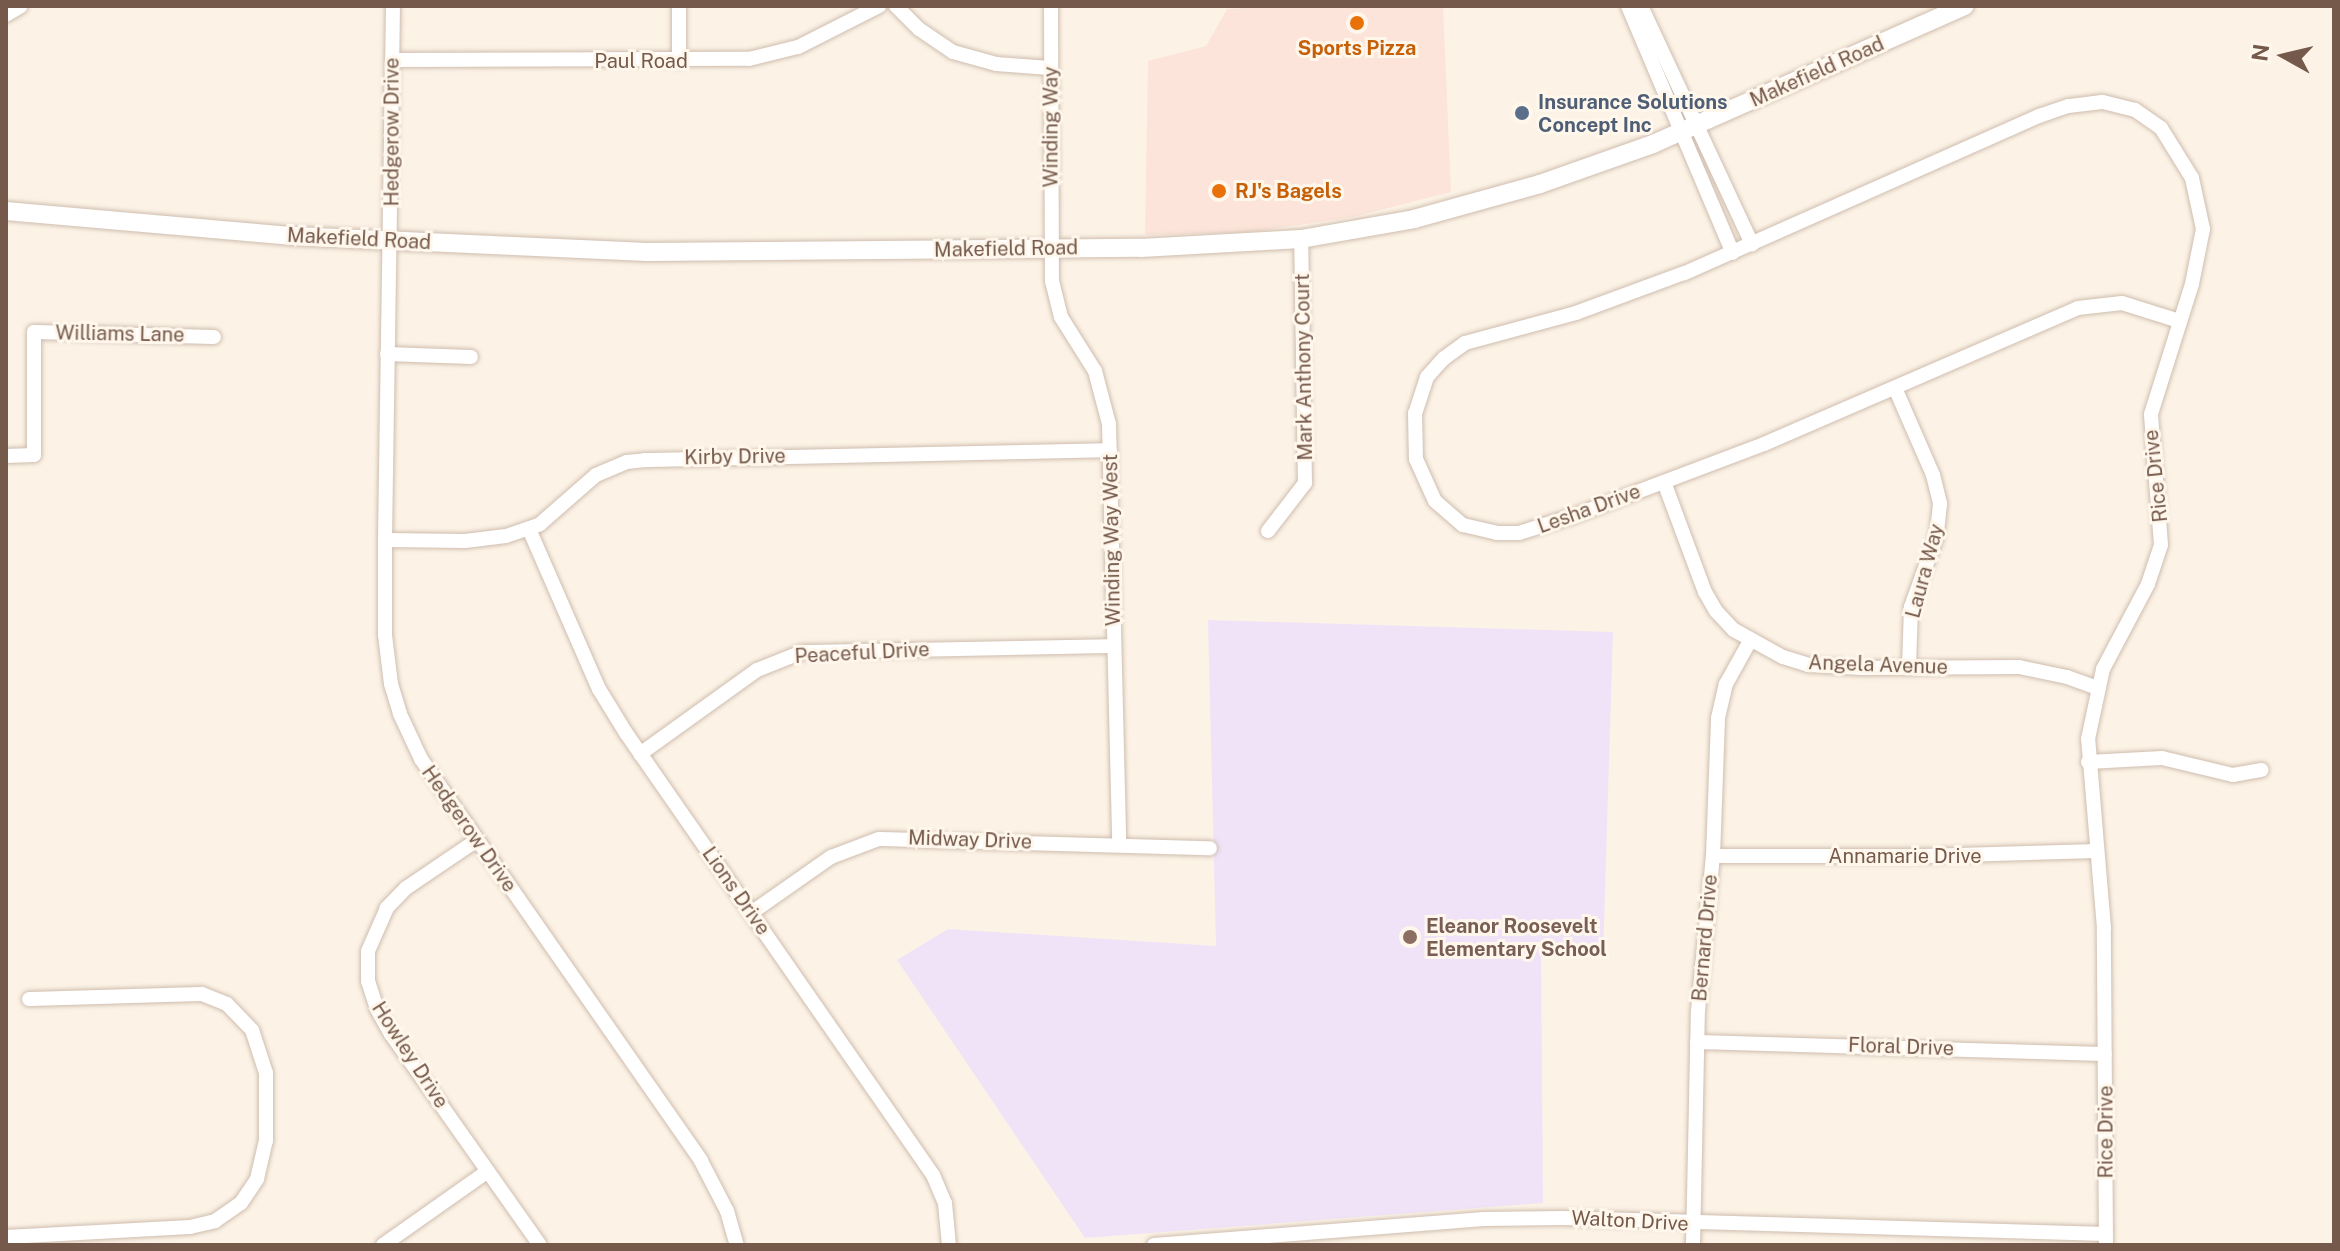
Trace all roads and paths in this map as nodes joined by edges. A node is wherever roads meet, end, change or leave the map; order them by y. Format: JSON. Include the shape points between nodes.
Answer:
{"nodes":[{"id":1,"x":21,"y":6,"type":"edge"},
{"id":2,"x":393,"y":6,"type":"edge"},
{"id":3,"x":679,"y":6,"type":"edge"},
{"id":4,"x":879,"y":6,"type":"edge"},
{"id":5,"x":896,"y":6,"type":"edge"},
{"id":6,"x":1051,"y":6,"type":"edge"},
{"id":7,"x":1628,"y":6,"type":"edge"},
{"id":8,"x":1641,"y":6,"type":"edge"},
{"id":9,"x":1965,"y":6,"type":"edge"},
{"id":10,"x":6,"y":15,"type":"edge"},
{"id":11,"x":392,"y":60,"type":"junction"},
{"id":12,"x":679,"y":61,"type":"junction"},
{"id":13,"x":1050,"y":68,"type":"junction"},
{"id":14,"x":1689,"y":128,"type":"junction"},
{"id":15,"x":6,"y":211,"type":"edge"},
{"id":16,"x":1301,"y":239,"type":"junction"},
{"id":17,"x":391,"y":242,"type":"junction"},
{"id":18,"x":1752,"y":244,"type":"junction"},
{"id":19,"x":1052,"y":248,"type":"junction"},
{"id":20,"x":1733,"y":253,"type":"junction"},
{"id":21,"x":2179,"y":321,"type":"junction"},
{"id":22,"x":214,"y":337,"type":"dead end"},
{"id":23,"x":387,"y":354,"type":"junction"},
{"id":24,"x":471,"y":357,"type":"dead end"},
{"id":25,"x":1895,"y":388,"type":"junction"},
{"id":26,"x":1110,"y":450,"type":"junction"},
{"id":27,"x":6,"y":456,"type":"edge"},
{"id":28,"x":1664,"y":482,"type":"junction"},
{"id":29,"x":529,"y":529,"type":"junction"},
{"id":30,"x":1268,"y":531,"type":"dead end"},
{"id":31,"x":385,"y":540,"type":"junction"},
{"id":32,"x":1751,"y":639,"type":"junction"},
{"id":33,"x":1114,"y":646,"type":"junction"},
{"id":34,"x":1909,"y":668,"type":"junction"},
{"id":35,"x":2097,"y":688,"type":"junction"},
{"id":36,"x":640,"y":754,"type":"junction"},
{"id":37,"x":2088,"y":762,"type":"junction"},
{"id":38,"x":2262,"y":770,"type":"dead end"},
{"id":39,"x":477,"y":840,"type":"junction"},
{"id":40,"x":1119,"y":845,"type":"junction"},
{"id":41,"x":1210,"y":848,"type":"dead end"},
{"id":42,"x":2096,"y":851,"type":"junction"},
{"id":43,"x":1713,"y":856,"type":"junction"},
{"id":44,"x":751,"y":913,"type":"junction"},
{"id":45,"x":29,"y":999,"type":"dead end"},
{"id":46,"x":1697,"y":1042,"type":"junction"},
{"id":47,"x":2105,"y":1054,"type":"junction"},
{"id":48,"x":488,"y":1171,"type":"junction"},
{"id":49,"x":1694,"y":1224,"type":"junction"},
{"id":50,"x":6,"y":1237,"type":"edge"},
{"id":51,"x":2106,"y":1240,"type":"edge"},
{"id":52,"x":383,"y":1245,"type":"edge"},
{"id":53,"x":540,"y":1245,"type":"edge"},
{"id":54,"x":737,"y":1245,"type":"edge"},
{"id":55,"x":949,"y":1245,"type":"edge"},
{"id":56,"x":1154,"y":1245,"type":"edge"},
{"id":57,"x":1693,"y":1245,"type":"edge"}],
"edges":[{"from":1,"to":10,"type":"street"},
{"from":2,"to":11,"type":"street","name":"Hedgerow Drive"},
{"from":3,"to":12,"type":"street"},
{"from":4,"to":12,"type":"street","name":"Paul Road","via":[[772,55]]},
{"from":5,"to":13,"type":"street","via":[[953,52],[996,64]]},
{"from":6,"to":13,"type":"street","name":"Winding Way"},
{"from":7,"to":14,"type":"street"},
{"from":8,"to":14,"type":"street"},
{"from":9,"to":14,"type":"street","name":"Makefield Road"},
{"from":11,"to":12,"type":"street","name":"Paul Road"},
{"from":11,"to":17,"type":"street","name":"Hedgerow Drive"},
{"from":13,"to":19,"type":"street","name":"Winding Way"},
{"from":14,"to":16,"type":"street","name":"Makefield Road","via":[[1540,184],[1461,207]]},
{"from":14,"to":18,"type":"street"},
{"from":14,"to":20,"type":"street"},
{"from":15,"to":17,"type":"street","name":"Makefield Road"},
{"from":16,"to":19,"type":"street","name":"Makefield Road"},
{"from":16,"to":30,"type":"street","name":"Mark Anthony Court","via":[[1305,483]]},
{"from":17,"to":19,"type":"street","name":"Makefield Road","via":[[700,252]]},
{"from":17,"to":23,"type":"street","name":"Hedgerow Drive"},
{"from":18,"to":20,"type":"street","name":"Rice Drive"},
{"from":18,"to":21,"type":"street","name":"Rice Drive","via":[[2039,116],[2084,102],[2118,104],[2161,128],[2192,178],[2203,229]]},
{"from":19,"to":26,"type":"street","name":"Winding Way West","via":[[1056,302],[1089,359],[1106,403]]},
{"from":20,"to":28,"type":"street","name":"Lesha Drive","via":[[1591,308],[1465,343],[1434,368],[1421,388],[1414,445],[1420,473],[1435,501],[1463,525],[1497,533],[1529,530]]},
{"from":21,"to":25,"type":"street","name":"Lesha Drive","via":[[2122,303],[2078,308]]},
{"from":21,"to":35,"type":"street","name":"Rice Drive","via":[[2151,414],[2161,545],[2148,584],[2111,650]]},
{"from":22,"to":27,"type":"street","name":"Williams Lane","via":[[34,332],[34,455]]},
{"from":23,"to":24,"type":"street"},
{"from":23,"to":31,"type":"street","name":"Hedgerow Drive"},
{"from":25,"to":28,"type":"street","name":"Lesha Drive"},
{"from":25,"to":34,"type":"street","name":"Laura Way","via":[[1940,504],[1937,535],[1911,607]]},
{"from":26,"to":29,"type":"street","name":"Kirby Drive","via":[[645,460],[596,475]]},
{"from":26,"to":33,"type":"street","name":"Winding Way West"},
{"from":28,"to":32,"type":"street","name":"Angela Avenue","via":[[1705,592],[1724,621]]},
{"from":29,"to":31,"type":"street","name":"Kirby Drive","via":[[486,540]]},
{"from":29,"to":36,"type":"street","name":"Lions Drive","via":[[599,689]]},
{"from":31,"to":39,"type":"street","name":"Hedgerow Drive","via":[[385,635],[400,714],[421,759]]},
{"from":32,"to":34,"type":"street","name":"Angela Avenue","via":[[1810,665]]},
{"from":32,"to":43,"type":"street","name":"Bernard Drive","via":[[1721,699]]},
{"from":33,"to":36,"type":"street","name":"Peaceful Drive","via":[[802,652],[757,670]]},
{"from":33,"to":40,"type":"street","name":"Winding Way West"},
{"from":34,"to":35,"type":"street","name":"Angela Avenue","via":[[2019,667]]},
{"from":35,"to":37,"type":"street","name":"Rice Drive"},
{"from":36,"to":44,"type":"street","name":"Lions Drive"},
{"from":37,"to":38,"type":"street","via":[[2162,758],[2233,775]]},
{"from":37,"to":42,"type":"street","name":"Rice Drive"},
{"from":39,"to":48,"type":"street","name":"Howley Drive","via":[[396,897],[372,936],[367,967],[377,1009]]},
{"from":39,"to":54,"type":"street","name":"Hedgerow Drive","via":[[701,1161],[727,1211]]},
{"from":40,"to":41,"type":"street","name":"Midway Drive"},
{"from":40,"to":44,"type":"street","name":"Midway Drive","via":[[879,839],[831,857]]},
{"from":42,"to":43,"type":"street","name":"Annamarie Drive"},
{"from":42,"to":47,"type":"street","name":"Rice Drive","via":[[2104,928]]},
{"from":43,"to":46,"type":"street","name":"Bernard Drive"},
{"from":44,"to":55,"type":"street","name":"Lions Drive","via":[[933,1175],[945,1203]]},
{"from":45,"to":50,"type":"street","via":[[202,994],[227,1004],[252,1030],[266,1073],[266,1141],[257,1179],[241,1203],[215,1221],[190,1227]]},
{"from":46,"to":47,"type":"street","name":"Floral Drive"},
{"from":46,"to":49,"type":"street","name":"Bernard Drive"},
{"from":47,"to":51,"type":"street","name":"Rice Drive"},
{"from":48,"to":52,"type":"street"},
{"from":48,"to":53,"type":"street","name":"Howley Drive"},
{"from":49,"to":51,"type":"street","name":"Walton Drive"},
{"from":49,"to":56,"type":"street","name":"Walton Drive","via":[[1484,1219]]},
{"from":49,"to":57,"type":"street","name":"Bernard Drive"}]}
